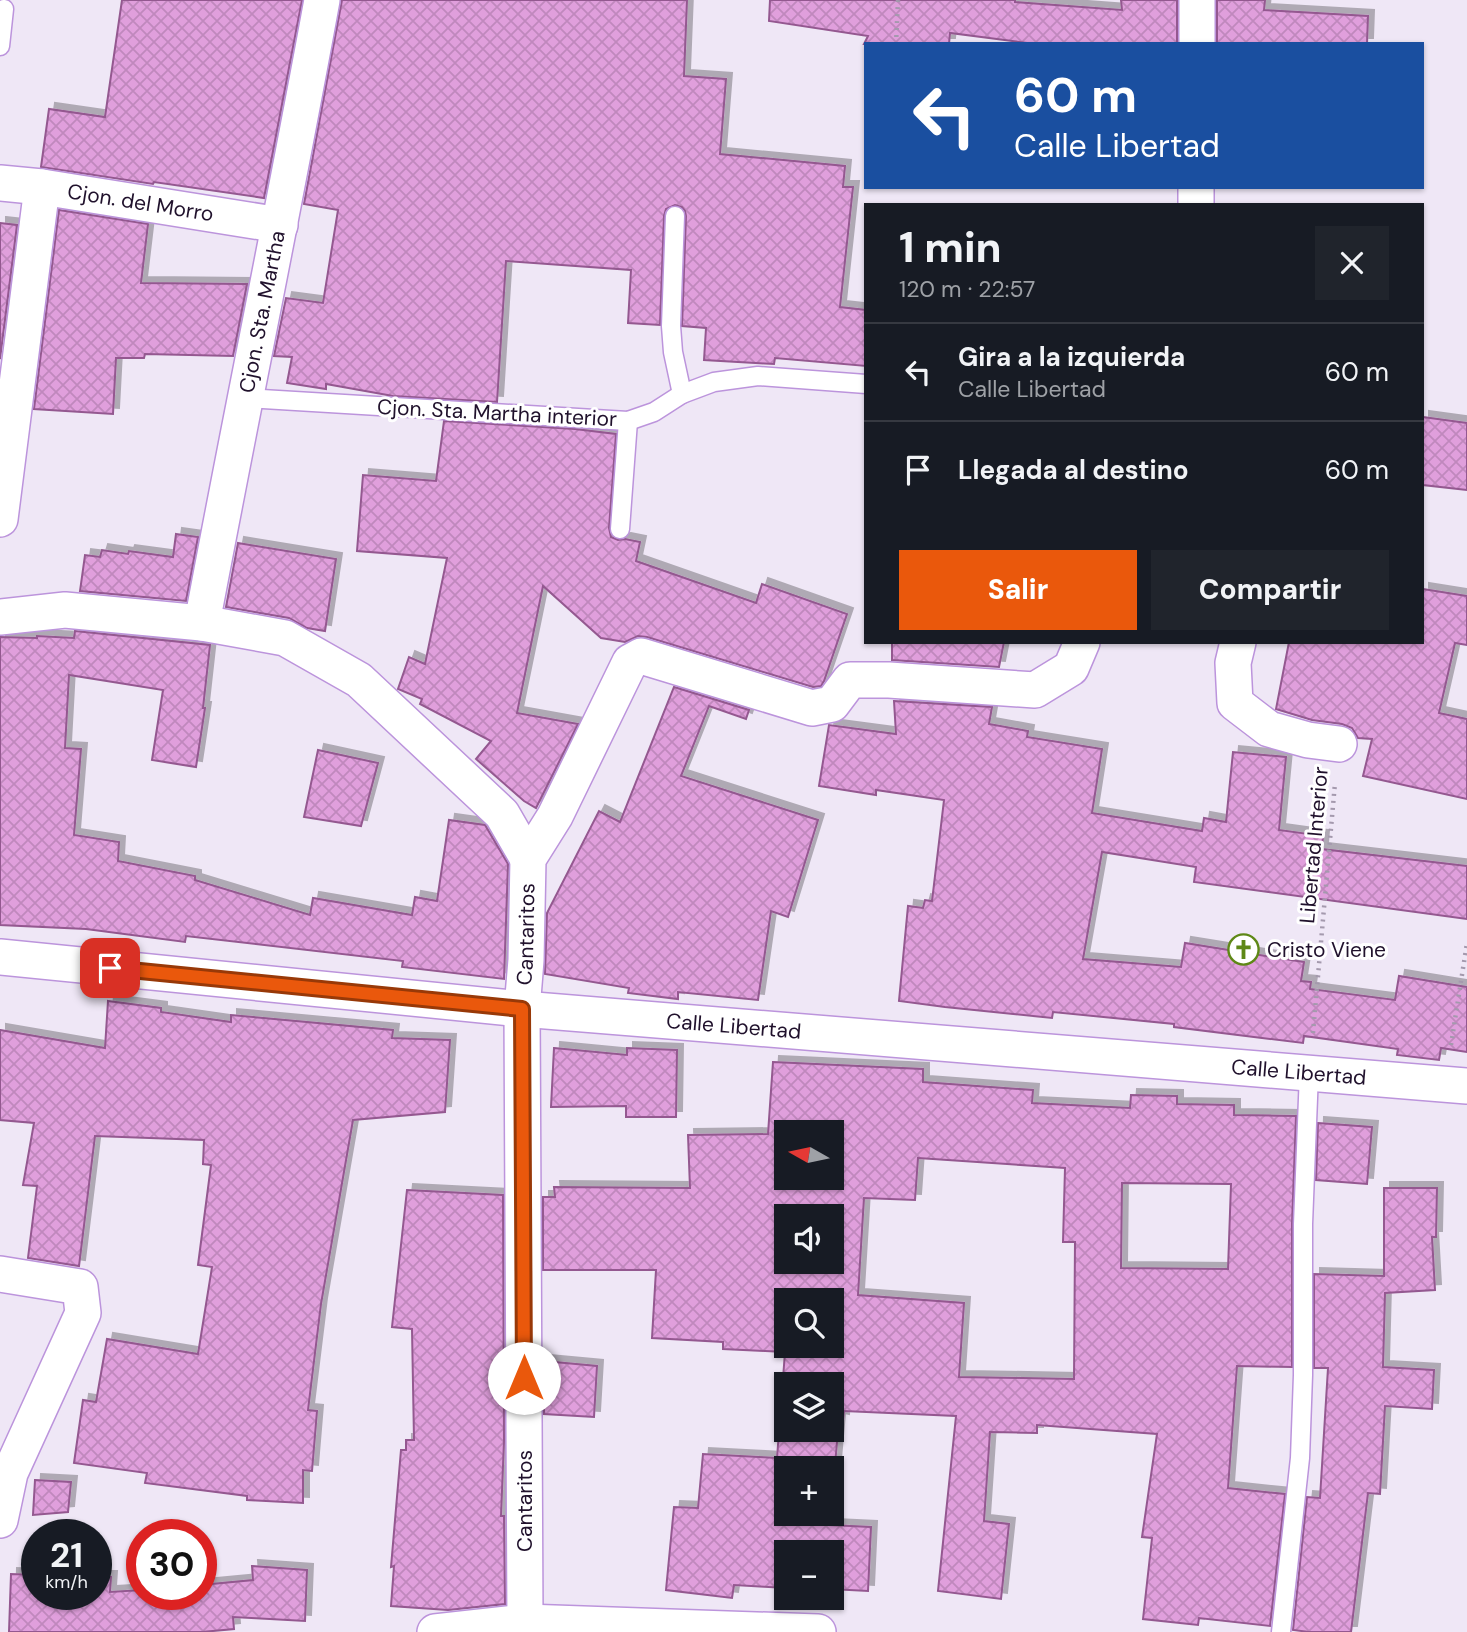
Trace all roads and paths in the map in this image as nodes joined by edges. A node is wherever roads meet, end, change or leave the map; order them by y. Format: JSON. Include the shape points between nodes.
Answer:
{"nodes":[{"id":1,"x":322,"y":0,"type":"edge"},
{"id":2,"x":898,"y":0,"type":"edge"},
{"id":3,"x":1197,"y":0,"type":"edge"},
{"id":4,"x":4,"y":9,"type":"dead end"},
{"id":5,"x":896,"y":42,"type":"edge"},
{"id":6,"x":1197,"y":42,"type":"edge"},
{"id":7,"x":0,"y":46,"type":"edge"},
{"id":8,"x":0,"y":183,"type":"edge"},
{"id":9,"x":42,"y":187,"type":"junction"},
{"id":10,"x":675,"y":216,"type":"dead end"},
{"id":11,"x":280,"y":225,"type":"junction"},
{"id":12,"x":864,"y":384,"type":"edge"},
{"id":13,"x":682,"y":394,"type":"junction"},
{"id":14,"x":244,"y":398,"type":"junction"},
{"id":15,"x":628,"y":421,"type":"junction"},
{"id":16,"x":0,"y":519,"type":"edge"},
{"id":17,"x":620,"y":529,"type":"dead end"},
{"id":18,"x":0,"y":617,"type":"edge"},
{"id":19,"x":202,"y":623,"type":"junction"},
{"id":20,"x":1081,"y":644,"type":"edge"},
{"id":21,"x":1238,"y":644,"type":"edge"},
{"id":22,"x":1339,"y":744,"type":"joint"},
{"id":23,"x":528,"y":859,"type":"junction"},
{"id":24,"x":1467,"y":943,"type":"edge"},
{"id":25,"x":0,"y":957,"type":"edge"},
{"id":26,"x":522,"y":1009,"type":"junction"},
{"id":27,"x":1309,"y":1073,"type":"junction"},
{"id":28,"x":1456,"y":1085,"type":"edge"},
{"id":29,"x":0,"y":1274,"type":"edge"},
{"id":30,"x":0,"y":1520,"type":"edge"},
{"id":31,"x":525,"y":1622,"type":"junction"},
{"id":32,"x":740,"y":1630,"type":"edge"},
{"id":33,"x":435,"y":1632,"type":"edge"},
{"id":34,"x":818,"y":1632,"type":"edge"},
{"id":35,"x":1281,"y":1632,"type":"edge"}],
"edges":[{"from":1,"to":11,"type":"street","name":"Cjon. Sta. Martha"},
{"from":2,"to":5,"type":"path"},
{"from":3,"to":6,"type":"street"},
{"from":4,"to":7,"type":"lane"},
{"from":8,"to":9,"type":"street","name":"Cjon. del Morro"},
{"from":9,"to":11,"type":"street","name":"Cjon. del Morro"},
{"from":9,"to":16,"type":"street"},
{"from":10,"to":13,"type":"lane","via":[[671,326]]},
{"from":11,"to":14,"type":"street","name":"Cjon. Sta. Martha"},
{"from":12,"to":13,"type":"lane","name":"Cjon. Sta. Martha interior","via":[[758,376],[714,382]]},
{"from":13,"to":15,"type":"lane","name":"Cjon. Sta. Martha interior","via":[[654,412]]},
{"from":14,"to":15,"type":"lane","name":"Cjon. Sta. Martha interior"},
{"from":14,"to":19,"type":"street","name":"Cjon. Sta. Martha"},
{"from":15,"to":17,"type":"lane"},
{"from":18,"to":19,"type":"street","via":[[65,610]]},
{"from":19,"to":23,"type":"street","via":[[285,638],[359,680],[502,814]]},
{"from":20,"to":23,"type":"street","name":"Cantaritos","via":[[1071,668],[1035,690],[850,680],[832,705],[812,708],[641,656],[630,662],[555,816]]},
{"from":21,"to":22,"type":"street","via":[[1233,663],[1235,703],[1269,729]]},
{"from":22,"to":27,"type":"path","name":"Libertad Interior"},
{"from":23,"to":26,"type":"street","name":"Cantaritos"},
{"from":24,"to":28,"type":"path"},
{"from":25,"to":26,"type":"street","name":"Calle Libertad"},
{"from":26,"to":27,"type":"street","name":"Calle Libertad"},
{"from":26,"to":31,"type":"street","name":"Cantaritos"},
{"from":27,"to":28,"type":"street","name":"Calle Libertad"},
{"from":27,"to":35,"type":"lane","via":[[1300,1458]]},
{"from":29,"to":30,"type":"street","via":[[80,1287],[83,1313],[10,1473]]},
{"from":31,"to":32,"type":"street"},
{"from":31,"to":33,"type":"street"},
{"from":32,"to":34,"type":"street"}]}
